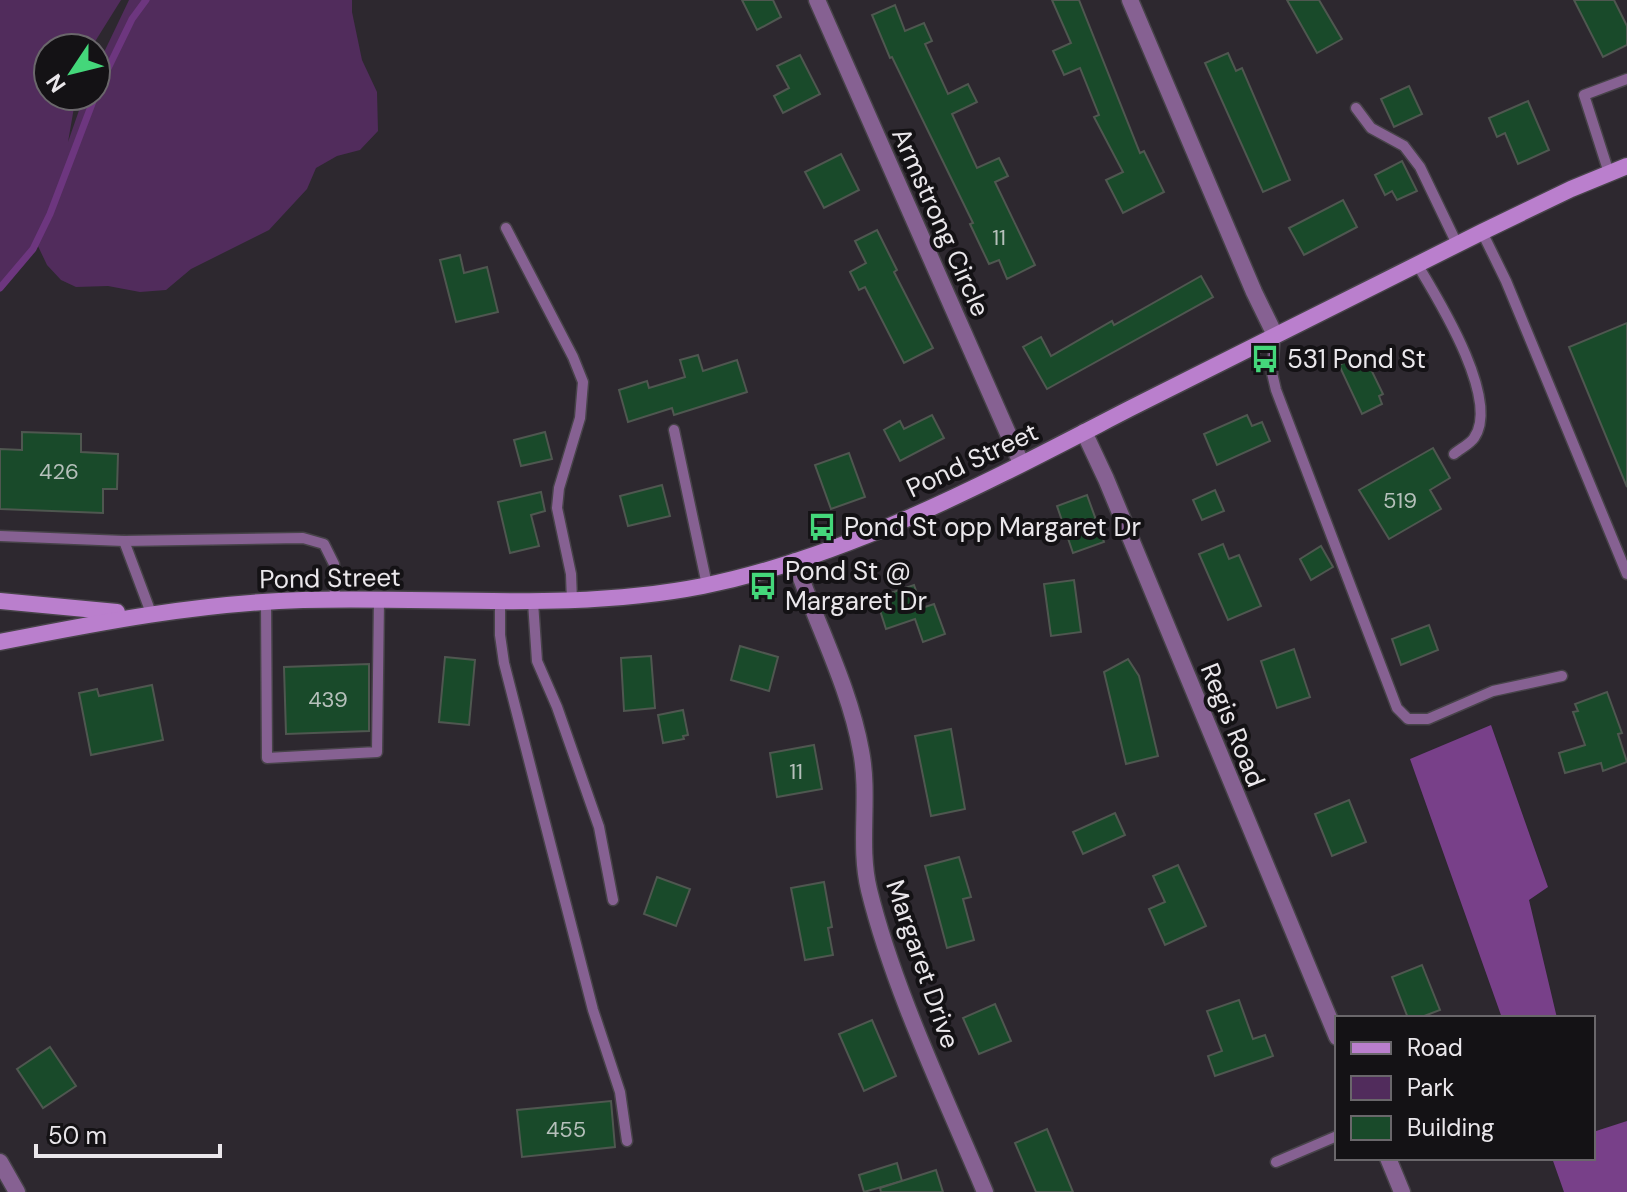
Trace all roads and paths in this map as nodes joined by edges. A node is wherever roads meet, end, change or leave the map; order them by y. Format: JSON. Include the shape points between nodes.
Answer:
{"nodes":[{"id":1,"x":817,"y":0,"type":"edge"},
{"id":2,"x":1130,"y":0,"type":"edge"},
{"id":3,"x":1627,"y":79,"type":"edge"},
{"id":4,"x":1356,"y":108,"type":"dead end"},
{"id":5,"x":1627,"y":166,"type":"edge"},
{"id":6,"x":1609,"y":173,"type":"junction"},
{"id":7,"x":506,"y":228,"type":"dead end"},
{"id":8,"x":1482,"y":232,"type":"junction"},
{"id":9,"x":1457,"y":244,"type":"junction"},
{"id":10,"x":1417,"y":264,"type":"junction"},
{"id":11,"x":1275,"y":335,"type":"junction"},
{"id":12,"x":674,"y":430,"type":"dead end"},
{"id":13,"x":1084,"y":432,"type":"junction"},
{"id":14,"x":1454,"y":454,"type":"dead end"},
{"id":15,"x":1021,"y":463,"type":"junction"},
{"id":16,"x":0,"y":536,"type":"edge"},
{"id":17,"x":124,"y":541,"type":"junction"},
{"id":18,"x":795,"y":561,"type":"junction"},
{"id":19,"x":1627,"y":574,"type":"edge"},
{"id":20,"x":707,"y":585,"type":"junction"},
{"id":21,"x":335,"y":600,"type":"junction"},
{"id":22,"x":379,"y":600,"type":"junction"},
{"id":23,"x":0,"y":601,"type":"edge"},
{"id":24,"x":572,"y":601,"type":"junction"},
{"id":25,"x":266,"y":602,"type":"junction"},
{"id":26,"x":500,"y":602,"type":"junction"},
{"id":27,"x":533,"y":602,"type":"junction"},
{"id":28,"x":151,"y":613,"type":"junction"},
{"id":29,"x":0,"y":642,"type":"edge"},
{"id":30,"x":1562,"y":676,"type":"dead end"},
{"id":31,"x":613,"y":900,"type":"dead end"},
{"id":32,"x":1335,"y":1032,"type":"edge"},
{"id":33,"x":1335,"y":1137,"type":"edge"},
{"id":34,"x":627,"y":1141,"type":"dead end"},
{"id":35,"x":1389,"y":1160,"type":"edge"},
{"id":36,"x":0,"y":1162,"type":"edge"},
{"id":37,"x":1276,"y":1162,"type":"dead end"},
{"id":38,"x":17,"y":1192,"type":"edge"},
{"id":39,"x":985,"y":1192,"type":"edge"},
{"id":40,"x":1402,"y":1192,"type":"edge"}],
"edges":[{"from":1,"to":15,"type":"street","name":"Armstrong Circle"},
{"from":2,"to":11,"type":"street"},
{"from":3,"to":6,"type":"lane","via":[[1584,95]]},
{"from":4,"to":9,"type":"lane","via":[[1371,128],[1404,146],[1420,167]]},
{"from":5,"to":6,"type":"main road","name":"Pond Street"},
{"from":6,"to":8,"type":"main road","name":"Pond Street"},
{"from":7,"to":24,"type":"lane","via":[[583,382],[580,418],[557,508]]},
{"from":8,"to":9,"type":"main road","name":"Pond Street"},
{"from":8,"to":19,"type":"lane"},
{"from":9,"to":10,"type":"main road","name":"Pond Street"},
{"from":10,"to":11,"type":"main road","name":"Pond Street"},
{"from":10,"to":14,"type":"lane","via":[[1454,327],[1482,403],[1475,437]]},
{"from":11,"to":13,"type":"main road","name":"Pond Street"},
{"from":11,"to":30,"type":"lane","via":[[1276,390],[1397,708],[1408,719],[1428,719],[1493,691]]},
{"from":12,"to":20,"type":"lane"},
{"from":13,"to":15,"type":"main road","name":"Pond Street"},
{"from":13,"to":32,"type":"street","name":"Regis Road"},
{"from":15,"to":18,"type":"main road","name":"Pond Street","via":[[887,526]]},
{"from":16,"to":17,"type":"lane"},
{"from":17,"to":21,"type":"lane","via":[[303,538],[324,544],[334,564]]},
{"from":17,"to":28,"type":"lane"},
{"from":18,"to":20,"type":"main road","name":"Pond Street"},
{"from":18,"to":39,"type":"street","name":"Margaret Drive","via":[[857,732],[865,787],[865,866],[875,910],[902,991]]},
{"from":20,"to":24,"type":"main road","name":"Pond Street"},
{"from":21,"to":22,"type":"main road","name":"Pond Street"},
{"from":21,"to":25,"type":"main road","name":"Pond Street"},
{"from":22,"to":25,"type":"lane","via":[[377,752],[267,758]]},
{"from":22,"to":26,"type":"main road","name":"Pond Street"},
{"from":23,"to":28,"type":"main road"},
{"from":24,"to":27,"type":"main road","name":"Pond Street"},
{"from":25,"to":28,"type":"main road","name":"Pond Street"},
{"from":26,"to":27,"type":"main road","name":"Pond Street"},
{"from":26,"to":34,"type":"lane","via":[[504,663],[593,1010],[620,1092]]},
{"from":27,"to":31,"type":"lane","via":[[537,661],[599,827]]},
{"from":28,"to":29,"type":"main road","name":"Pond Street"},
{"from":33,"to":37,"type":"lane"},
{"from":35,"to":40,"type":"street"},
{"from":36,"to":38,"type":"street"}]}
